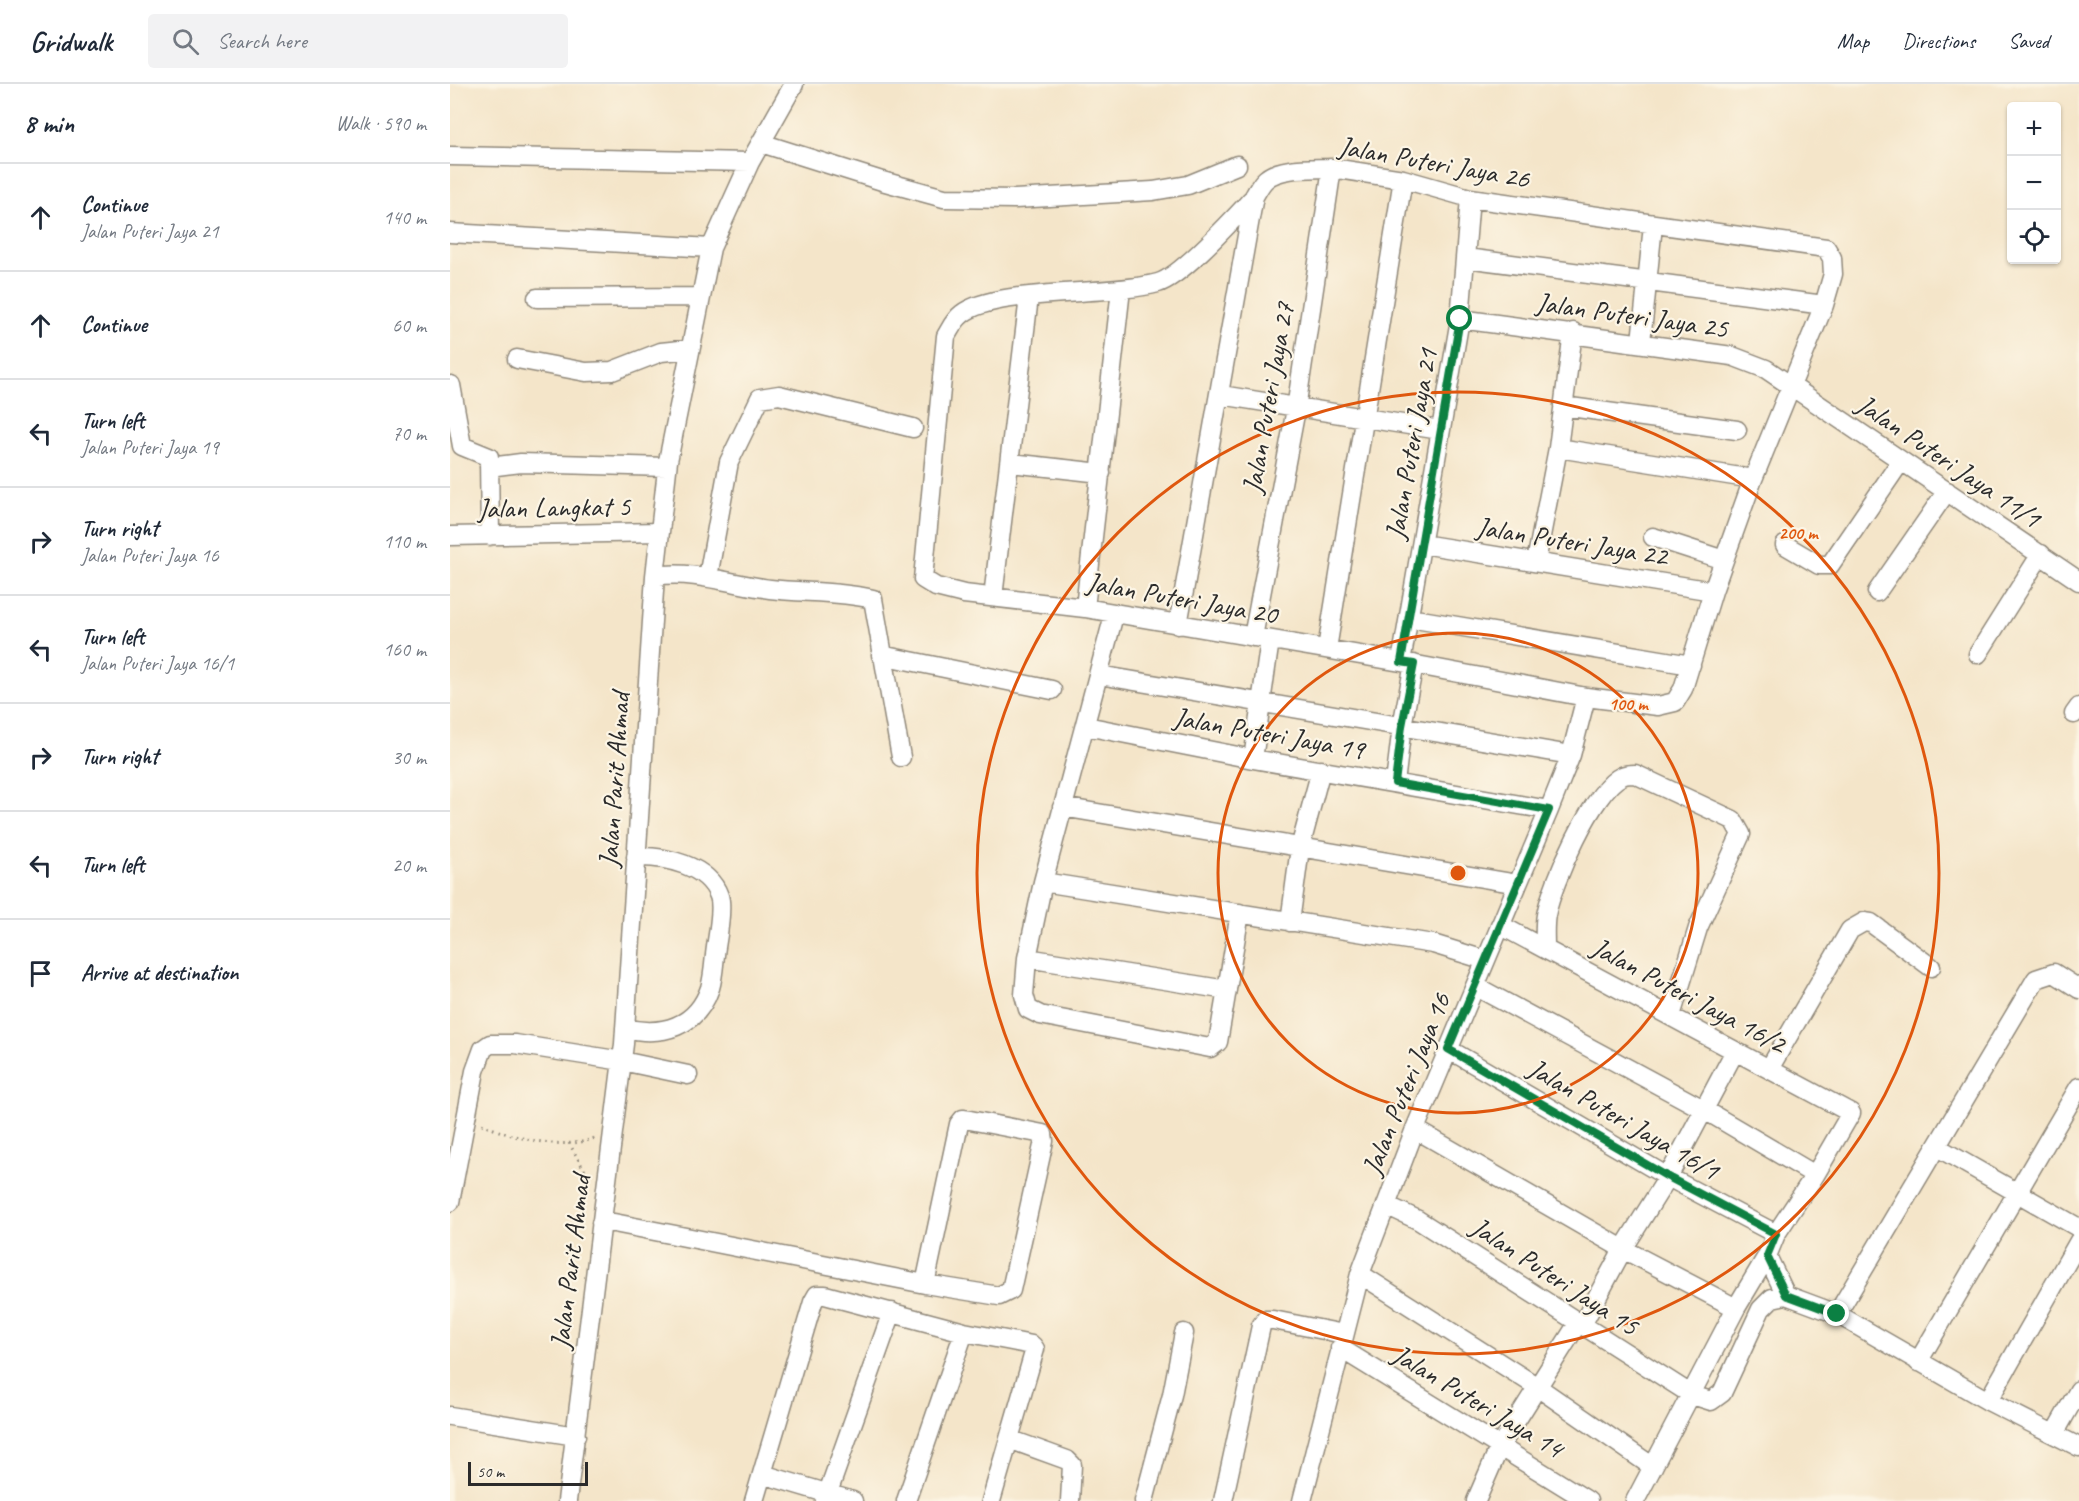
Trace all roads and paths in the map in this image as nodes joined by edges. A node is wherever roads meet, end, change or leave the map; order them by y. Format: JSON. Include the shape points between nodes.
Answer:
{"nodes":[{"id":1,"x":794,"y":84,"type":"edge"},
{"id":2,"x":760,"y":143,"type":"junction"},
{"id":3,"x":450,"y":156,"type":"edge"},
{"id":4,"x":750,"y":162,"type":"junction"},
{"id":5,"x":1238,"y":165,"type":"dead end"},
{"id":6,"x":1332,"y":168,"type":"junction"},
{"id":7,"x":1403,"y":179,"type":"junction"},
{"id":8,"x":1254,"y":196,"type":"junction"},
{"id":9,"x":1470,"y":198,"type":"junction"},
{"id":10,"x":1653,"y":225,"type":"junction"},
{"id":11,"x":450,"y":233,"type":"edge"},
{"id":12,"x":711,"y":248,"type":"junction"},
{"id":13,"x":1466,"y":258,"type":"junction"},
{"id":14,"x":1647,"y":283,"type":"junction"},
{"id":15,"x":1121,"y":289,"type":"junction"},
{"id":16,"x":701,"y":297,"type":"junction"},
{"id":17,"x":1029,"y":297,"type":"junction"},
{"id":18,"x":537,"y":298,"type":"dead end"},
{"id":19,"x":1824,"y":305,"type":"junction"},
{"id":20,"x":1460,"y":319,"type":"junction"},
{"id":21,"x":1573,"y":332,"type":"junction"},
{"id":22,"x":946,"y":336,"type":"joint"},
{"id":23,"x":1641,"y":342,"type":"junction"},
{"id":24,"x":690,"y":349,"type":"junction"},
{"id":25,"x":517,"y":359,"type":"dead end"},
{"id":26,"x":452,"y":385,"type":"dead end"},
{"id":27,"x":1789,"y":386,"type":"junction"},
{"id":28,"x":1221,"y":395,"type":"junction"},
{"id":29,"x":1563,"y":406,"type":"junction"},
{"id":30,"x":1296,"y":409,"type":"junction"},
{"id":31,"x":1365,"y":420,"type":"junction"},
{"id":32,"x":914,"y":428,"type":"dead end"},
{"id":33,"x":1440,"y":430,"type":"junction"},
{"id":34,"x":1737,"y":430,"type":"dead end"},
{"id":35,"x":1558,"y":448,"type":"junction"},
{"id":36,"x":1901,"y":461,"type":"junction"},
{"id":37,"x":1011,"y":463,"type":"junction"},
{"id":38,"x":489,"y":467,"type":"junction"},
{"id":39,"x":667,"y":467,"type":"junction"},
{"id":40,"x":1101,"y":473,"type":"junction"},
{"id":41,"x":1753,"y":479,"type":"junction"},
{"id":42,"x":1947,"y":491,"type":"junction"},
{"id":43,"x":660,"y":532,"type":"junction"},
{"id":44,"x":450,"y":536,"type":"edge"},
{"id":45,"x":490,"y":536,"type":"junction"},
{"id":46,"x":1653,"y":537,"type":"dead end"},
{"id":47,"x":1422,"y":544,"type":"junction"},
{"id":48,"x":1785,"y":545,"type":"dead end"},
{"id":49,"x":2041,"y":554,"type":"junction"},
{"id":50,"x":1724,"y":560,"type":"junction"},
{"id":51,"x":1536,"y":562,"type":"junction"},
{"id":52,"x":662,"y":575,"type":"junction"},
{"id":53,"x":701,"y":576,"type":"junction"},
{"id":54,"x":2079,"y":580,"type":"edge"},
{"id":55,"x":1713,"y":591,"type":"junction"},
{"id":56,"x":1877,"y":592,"type":"dead end"},
{"id":57,"x":993,"y":597,"type":"junction"},
{"id":58,"x":1085,"y":608,"type":"junction"},
{"id":59,"x":1114,"y":615,"type":"junction"},
{"id":60,"x":1408,"y":618,"type":"junction"},
{"id":61,"x":1178,"y":625,"type":"junction"},
{"id":62,"x":1261,"y":638,"type":"junction"},
{"id":63,"x":1327,"y":649,"type":"junction"},
{"id":64,"x":1978,"y":654,"type":"dead end"},
{"id":65,"x":880,"y":655,"type":"junction"},
{"id":66,"x":1407,"y":663,"type":"junction"},
{"id":67,"x":1690,"y":665,"type":"junction"},
{"id":68,"x":1099,"y":675,"type":"junction"},
{"id":69,"x":1052,"y":690,"type":"dead end"},
{"id":70,"x":1586,"y":697,"type":"junction"},
{"id":71,"x":1259,"y":702,"type":"junction"},
{"id":72,"x":1086,"y":726,"type":"junction"},
{"id":73,"x":1402,"y":726,"type":"junction"},
{"id":74,"x":1571,"y":754,"type":"junction"},
{"id":75,"x":901,"y":757,"type":"dead end"},
{"id":76,"x":1253,"y":759,"type":"junction"},
{"id":77,"x":1321,"y":770,"type":"junction"},
{"id":78,"x":1395,"y":783,"type":"junction"},
{"id":79,"x":1062,"y":807,"type":"junction"},
{"id":80,"x":1549,"y":810,"type":"junction"},
{"id":81,"x":1300,"y":848,"type":"junction"},
{"id":82,"x":641,"y":857,"type":"junction"},
{"id":83,"x":1042,"y":882,"type":"junction"},
{"id":84,"x":1518,"y":884,"type":"junction"},
{"id":85,"x":1240,"y":913,"type":"junction"},
{"id":86,"x":1290,"y":922,"type":"junction"},
{"id":87,"x":1500,"y":925,"type":"junction"},
{"id":88,"x":1545,"y":947,"type":"junction"},
{"id":89,"x":1027,"y":958,"type":"junction"},
{"id":90,"x":1485,"y":960,"type":"junction"},
{"id":91,"x":1931,"y":967,"type":"dead end"},
{"id":92,"x":1475,"y":986,"type":"junction"},
{"id":93,"x":1227,"y":990,"type":"junction"},
{"id":94,"x":2079,"y":990,"type":"edge"},
{"id":95,"x":1671,"y":1016,"type":"junction"},
{"id":96,"x":631,"y":1030,"type":"junction"},
{"id":97,"x":1448,"y":1049,"type":"junction"},
{"id":98,"x":1735,"y":1051,"type":"junction"},
{"id":99,"x":635,"y":1063,"type":"junction"},
{"id":100,"x":1769,"y":1069,"type":"junction"},
{"id":101,"x":688,"y":1076,"type":"dead end"},
{"id":102,"x":2079,"y":1088,"type":"edge"},
{"id":103,"x":1703,"y":1109,"type":"junction"},
{"id":104,"x":467,"y":1111,"type":"junction"},
{"id":105,"x":615,"y":1124,"type":"junction"},
{"id":106,"x":1415,"y":1129,"type":"junction"},
{"id":107,"x":569,"y":1143,"type":"junction"},
{"id":108,"x":455,"y":1145,"type":"edge"},
{"id":109,"x":1937,"y":1147,"type":"junction"},
{"id":110,"x":1815,"y":1175,"type":"junction"},
{"id":111,"x":1668,"y":1177,"type":"junction"},
{"id":112,"x":2017,"y":1191,"type":"junction"},
{"id":113,"x":450,"y":1202,"type":"edge"},
{"id":114,"x":604,"y":1203,"type":"junction"},
{"id":115,"x":1386,"y":1205,"type":"junction"},
{"id":116,"x":616,"y":1224,"type":"junction"},
{"id":117,"x":2079,"y":1228,"type":"edge"},
{"id":118,"x":1776,"y":1234,"type":"junction"},
{"id":119,"x":2079,"y":1241,"type":"edge"},
{"id":120,"x":1623,"y":1249,"type":"junction"},
{"id":121,"x":1767,"y":1256,"type":"junction"},
{"id":122,"x":1360,"y":1274,"type":"junction"},
{"id":123,"x":925,"y":1284,"type":"junction"},
{"id":124,"x":1786,"y":1295,"type":"junction"},
{"id":125,"x":1736,"y":1308,"type":"junction"},
{"id":126,"x":892,"y":1312,"type":"junction"},
{"id":127,"x":1837,"y":1314,"type":"junction"},
{"id":128,"x":1580,"y":1324,"type":"junction"},
{"id":129,"x":964,"y":1332,"type":"junction"},
{"id":130,"x":1184,"y":1333,"type":"dead end"},
{"id":131,"x":1342,"y":1341,"type":"junction"},
{"id":132,"x":1918,"y":1362,"type":"junction"},
{"id":133,"x":1536,"y":1386,"type":"junction"},
{"id":134,"x":2079,"y":1390,"type":"edge"},
{"id":135,"x":1692,"y":1395,"type":"junction"},
{"id":136,"x":1988,"y":1401,"type":"junction"},
{"id":137,"x":450,"y":1416,"type":"edge"},
{"id":138,"x":2054,"y":1434,"type":"junction"},
{"id":139,"x":576,"y":1436,"type":"junction"},
{"id":140,"x":1009,"y":1439,"type":"junction"},
{"id":141,"x":2079,"y":1447,"type":"edge"},
{"id":142,"x":1499,"y":1448,"type":"junction"},
{"id":143,"x":1653,"y":1467,"type":"junction"},
{"id":144,"x":762,"y":1474,"type":"junction"},
{"id":145,"x":1559,"y":1493,"type":"edge"},
{"id":146,"x":826,"y":1497,"type":"edge"},
{"id":147,"x":567,"y":1501,"type":"edge"},
{"id":148,"x":754,"y":1501,"type":"edge"},
{"id":149,"x":853,"y":1501,"type":"edge"},
{"id":150,"x":906,"y":1501,"type":"edge"},
{"id":151,"x":990,"y":1501,"type":"edge"},
{"id":152,"x":1070,"y":1501,"type":"edge"},
{"id":153,"x":1144,"y":1501,"type":"edge"},
{"id":154,"x":1223,"y":1501,"type":"edge"},
{"id":155,"x":1302,"y":1501,"type":"edge"},
{"id":156,"x":1476,"y":1501,"type":"edge"},
{"id":157,"x":1588,"y":1501,"type":"edge"},
{"id":158,"x":1635,"y":1501,"type":"edge"}],
"edges":[{"from":1,"to":2,"type":"street","name":"Jalan Parit Ahmad"},
{"from":2,"to":4,"type":"street","name":"Jalan Parit Ahmad"},
{"from":2,"to":5,"type":"street","via":[[944,198],[1153,191],[1188,185]]},
{"from":3,"to":4,"type":"street"},
{"from":4,"to":12,"type":"street","name":"Jalan Parit Ahmad"},
{"from":6,"to":7,"type":"street","name":"Jalan Puteri Jaya 26"},
{"from":6,"to":8,"type":"street","name":"Jalan Puteri Jaya 26","via":[[1288,170],[1266,178]]},
{"from":6,"to":30,"type":"street","name":"Jalan Puteri Jaya 27"},
{"from":7,"to":9,"type":"street","name":"Jalan Puteri Jaya 26"},
{"from":7,"to":31,"type":"street"},
{"from":8,"to":15,"type":"street","name":"Jalan Puteri Jaya 26","via":[[1187,264],[1162,282]]},
{"from":8,"to":28,"type":"street"},
{"from":9,"to":10,"type":"street","name":"Jalan Puteri Jaya 26"},
{"from":9,"to":13,"type":"street","name":"Jalan Puteri Jaya 21"},
{"from":10,"to":14,"type":"street"},
{"from":10,"to":19,"type":"street","name":"Jalan Puteri Jaya 26","via":[[1826,248],[1832,258],[1833,274]]},
{"from":11,"to":12,"type":"street"},
{"from":12,"to":16,"type":"street","name":"Jalan Parit Ahmad"},
{"from":13,"to":14,"type":"street"},
{"from":13,"to":20,"type":"street","name":"Jalan Puteri Jaya 21"},
{"from":14,"to":19,"type":"street"},
{"from":14,"to":23,"type":"street"},
{"from":15,"to":17,"type":"street","name":"Jalan Puteri Jaya 26"},
{"from":15,"to":40,"type":"street"},
{"from":16,"to":18,"type":"street"},
{"from":16,"to":24,"type":"street","name":"Jalan Parit Ahmad"},
{"from":17,"to":22,"type":"street","name":"Jalan Puteri Jaya 26","via":[[985,302],[963,312]]},
{"from":17,"to":37,"type":"street"},
{"from":19,"to":27,"type":"street"},
{"from":20,"to":21,"type":"street","name":"Jalan Puteri Jaya 25"},
{"from":20,"to":33,"type":"street","name":"Jalan Puteri Jaya 21"},
{"from":21,"to":23,"type":"street","name":"Jalan Puteri Jaya 25"},
{"from":21,"to":29,"type":"street"},
{"from":22,"to":57,"type":"street","name":"Jalan Puteri Jaya 20","via":[[922,579],[936,587]]},
{"from":23,"to":27,"type":"street","name":"Jalan Puteri Jaya 25","via":[[1732,356],[1766,369]]},
{"from":24,"to":25,"type":"street","via":[[661,352],[612,371],[586,372]]},
{"from":24,"to":39,"type":"street","name":"Jalan Parit Ahmad"},
{"from":26,"to":38,"type":"street","via":[[462,446],[489,457]]},
{"from":27,"to":36,"type":"street","name":"Jalan Puteri Jaya 11/1"},
{"from":27,"to":41,"type":"street"},
{"from":28,"to":30,"type":"street"},
{"from":28,"to":61,"type":"street"},
{"from":29,"to":34,"type":"street"},
{"from":29,"to":35,"type":"street"},
{"from":30,"to":31,"type":"street"},
{"from":30,"to":62,"type":"street","name":"Jalan Puteri Jaya 27"},
{"from":31,"to":33,"type":"street"},
{"from":31,"to":63,"type":"street"},
{"from":32,"to":53,"type":"street","via":[[779,395],[760,398],[729,462]]},
{"from":33,"to":47,"type":"street","name":"Jalan Puteri Jaya 21"},
{"from":35,"to":41,"type":"street"},
{"from":35,"to":51,"type":"street"},
{"from":36,"to":42,"type":"street","name":"Jalan Puteri Jaya 11/1"},
{"from":36,"to":48,"type":"street","via":[[1830,565],[1819,565]]},
{"from":37,"to":40,"type":"street"},
{"from":37,"to":57,"type":"street"},
{"from":38,"to":39,"type":"street","via":[[521,463]]},
{"from":38,"to":45,"type":"street"},
{"from":39,"to":43,"type":"street","name":"Jalan Parit Ahmad"},
{"from":40,"to":58,"type":"street"},
{"from":41,"to":50,"type":"street"},
{"from":42,"to":49,"type":"street","name":"Jalan Puteri Jaya 11/1"},
{"from":42,"to":56,"type":"street"},
{"from":43,"to":45,"type":"street","name":"Jalan Langkat 5"},
{"from":43,"to":52,"type":"street","name":"Jalan Parit Ahmad"},
{"from":44,"to":45,"type":"street","name":"Jalan Langkat 5"},
{"from":46,"to":50,"type":"street"},
{"from":47,"to":51,"type":"street","name":"Jalan Puteri Jaya 22"},
{"from":47,"to":60,"type":"street","name":"Jalan Puteri Jaya 21"},
{"from":49,"to":54,"type":"street","name":"Jalan Puteri Jaya 11/1"},
{"from":49,"to":64,"type":"street"},
{"from":50,"to":55,"type":"street"},
{"from":51,"to":55,"type":"street","name":"Jalan Puteri Jaya 22"},
{"from":52,"to":53,"type":"street"},
{"from":52,"to":82,"type":"street","name":"Jalan Parit Ahmad"},
{"from":53,"to":65,"type":"street","via":[[771,589],[844,592],[873,599]]},
{"from":55,"to":67,"type":"street"},
{"from":57,"to":58,"type":"street","name":"Jalan Puteri Jaya 20"},
{"from":58,"to":59,"type":"street","name":"Jalan Puteri Jaya 20"},
{"from":59,"to":61,"type":"street","name":"Jalan Puteri Jaya 20"},
{"from":59,"to":68,"type":"street"},
{"from":60,"to":66,"type":"street","name":"Jalan Puteri Jaya 21"},
{"from":60,"to":67,"type":"street"},
{"from":61,"to":62,"type":"street","name":"Jalan Puteri Jaya 20"},
{"from":62,"to":63,"type":"street","name":"Jalan Puteri Jaya 20"},
{"from":62,"to":71,"type":"street","name":"Jalan Puteri Jaya 27"},
{"from":63,"to":66,"type":"street","name":"Jalan Puteri Jaya 20"},
{"from":65,"to":69,"type":"street"},
{"from":65,"to":75,"type":"street"},
{"from":66,"to":70,"type":"street","name":"Jalan Puteri Jaya 20"},
{"from":66,"to":73,"type":"street","name":"Jalan Puteri Jaya 21"},
{"from":67,"to":70,"type":"street","name":"Jalan Puteri Jaya 20","via":[[1683,689],[1674,702],[1658,706]]},
{"from":68,"to":71,"type":"street"},
{"from":68,"to":72,"type":"street"},
{"from":70,"to":74,"type":"street","name":"Jalan Puteri Jaya 16"},
{"from":71,"to":73,"type":"street"},
{"from":71,"to":76,"type":"street","name":"Jalan Puteri Jaya 27"},
{"from":72,"to":76,"type":"street","name":"Jalan Puteri Jaya 19"},
{"from":72,"to":79,"type":"street"},
{"from":73,"to":74,"type":"street"},
{"from":73,"to":78,"type":"street","name":"Jalan Puteri Jaya 21"},
{"from":74,"to":80,"type":"street","name":"Jalan Puteri Jaya 16"},
{"from":76,"to":77,"type":"street","name":"Jalan Puteri Jaya 19"},
{"from":77,"to":78,"type":"street","name":"Jalan Puteri Jaya 19"},
{"from":77,"to":81,"type":"street"},
{"from":78,"to":80,"type":"street","name":"Jalan Puteri Jaya 19"},
{"from":79,"to":81,"type":"street"},
{"from":79,"to":83,"type":"street"},
{"from":80,"to":84,"type":"street","name":"Jalan Puteri Jaya 16"},
{"from":81,"to":84,"type":"street"},
{"from":81,"to":86,"type":"street"},
{"from":82,"to":96,"type":"street","name":"Jalan Parit Ahmad"},
{"from":82,"to":96,"type":"street","via":[[666,858],[691,867],[720,897],[719,920],[710,988],[694,1016],[680,1027],[660,1032]]},
{"from":83,"to":85,"type":"street"},
{"from":83,"to":89,"type":"street"},
{"from":84,"to":87,"type":"street","name":"Jalan Puteri Jaya 16"},
{"from":85,"to":86,"type":"street"},
{"from":85,"to":93,"type":"street"},
{"from":86,"to":90,"type":"street","via":[[1433,945]]},
{"from":87,"to":88,"type":"street","name":"Jalan Puteri Jaya 16/2"},
{"from":87,"to":90,"type":"street","name":"Jalan Puteri Jaya 16"},
{"from":88,"to":95,"type":"street","name":"Jalan Puteri Jaya 16/2"},
{"from":88,"to":95,"type":"street","via":[[1546,916],[1558,873],[1593,808],[1614,781],[1635,774],[1733,820],[1741,834],[1698,928]]},
{"from":89,"to":93,"type":"street"},
{"from":89,"to":93,"type":"street","via":[[1024,996],[1028,1008],[1040,1015],[1210,1048],[1218,1042]]},
{"from":90,"to":92,"type":"street","name":"Jalan Puteri Jaya 16"},
{"from":91,"to":100,"type":"street","via":[[1871,923],[1857,925],[1850,930]]},
{"from":92,"to":97,"type":"street","name":"Jalan Puteri Jaya 16"},
{"from":92,"to":103,"type":"street"},
{"from":94,"to":109,"type":"street","via":[[2054,973],[2036,979]]},
{"from":95,"to":98,"type":"street","name":"Jalan Puteri Jaya 16/2"},
{"from":96,"to":99,"type":"street","name":"Jalan Parit Ahmad"},
{"from":97,"to":106,"type":"street","name":"Jalan Puteri Jaya 16"},
{"from":97,"to":111,"type":"street","name":"Jalan Puteri Jaya 16/1"},
{"from":98,"to":100,"type":"street","name":"Jalan Puteri Jaya 16/2"},
{"from":98,"to":103,"type":"street"},
{"from":99,"to":101,"type":"street"},
{"from":99,"to":104,"type":"street","via":[[515,1044],[490,1044],[479,1058]]},
{"from":99,"to":105,"type":"street","name":"Jalan Parit Ahmad"},
{"from":100,"to":110,"type":"street","name":"Jalan Puteri Jaya 16/2","via":[[1851,1113]]},
{"from":102,"to":112,"type":"street"},
{"from":103,"to":110,"type":"street"},
{"from":103,"to":111,"type":"street"},
{"from":104,"to":107,"type":"path","via":[[481,1124],[510,1137]]},
{"from":104,"to":108,"type":"street"},
{"from":105,"to":107,"type":"path","via":[[595,1139]]},
{"from":105,"to":114,"type":"street","name":"Jalan Parit Ahmad"},
{"from":106,"to":115,"type":"street","name":"Jalan Puteri Jaya 16"},
{"from":106,"to":120,"type":"street"},
{"from":107,"to":114,"type":"path"},
{"from":108,"to":113,"type":"street"},
{"from":109,"to":112,"type":"street"},
{"from":109,"to":127,"type":"street"},
{"from":110,"to":118,"type":"street"},
{"from":111,"to":118,"type":"street","name":"Jalan Puteri Jaya 16/1"},
{"from":111,"to":120,"type":"street"},
{"from":112,"to":117,"type":"street"},
{"from":112,"to":132,"type":"street"},
{"from":114,"to":116,"type":"street","name":"Jalan Parit Ahmad"},
{"from":115,"to":122,"type":"street","name":"Jalan Puteri Jaya 16"},
{"from":115,"to":128,"type":"street","name":"Jalan Puteri Jaya 15","via":[[1418,1220]]},
{"from":116,"to":123,"type":"street"},
{"from":116,"to":139,"type":"street","name":"Jalan Parit Ahmad"},
{"from":118,"to":121,"type":"street"},
{"from":119,"to":136,"type":"street"},
{"from":120,"to":125,"type":"street"},
{"from":120,"to":128,"type":"street"},
{"from":121,"to":124,"type":"street"},
{"from":121,"to":125,"type":"street"},
{"from":122,"to":131,"type":"street","name":"Jalan Puteri Jaya 16"},
{"from":122,"to":133,"type":"street"},
{"from":123,"to":123,"type":"street","via":[[999,1296],[1011,1290],[1044,1141],[1042,1134],[963,1119],[959,1124]]},
{"from":124,"to":127,"type":"street"},
{"from":124,"to":135,"type":"street","via":[[1772,1298],[1761,1309],[1722,1393],[1711,1401]]},
{"from":125,"to":135,"type":"street"},
{"from":126,"to":129,"type":"street"},
{"from":126,"to":144,"type":"street","via":[[817,1295]]},
{"from":126,"to":146,"type":"street"},
{"from":127,"to":132,"type":"street"},
{"from":128,"to":133,"type":"street"},
{"from":128,"to":135,"type":"street","name":"Jalan Puteri Jaya 15"},
{"from":129,"to":140,"type":"street","via":[[1032,1345],[1035,1354]]},
{"from":129,"to":150,"type":"street"},
{"from":130,"to":153,"type":"street"},
{"from":131,"to":142,"type":"street","name":"Jalan Puteri Jaya 14"},
{"from":131,"to":154,"type":"street","via":[[1273,1320],[1266,1320],[1261,1326]]},
{"from":131,"to":155,"type":"street","name":"Jalan Puteri Jaya 16"},
{"from":132,"to":136,"type":"street"},
{"from":133,"to":142,"type":"street"},
{"from":133,"to":143,"type":"street"},
{"from":134,"to":138,"type":"street"},
{"from":135,"to":143,"type":"street"},
{"from":136,"to":138,"type":"street"},
{"from":137,"to":139,"type":"street"},
{"from":138,"to":141,"type":"street"},
{"from":139,"to":147,"type":"street","name":"Jalan Parit Ahmad"},
{"from":140,"to":151,"type":"street"},
{"from":140,"to":152,"type":"street","via":[[1072,1465]]},
{"from":142,"to":145,"type":"street","name":"Jalan Puteri Jaya 14"},
{"from":142,"to":156,"type":"street"},
{"from":143,"to":158,"type":"street"},
{"from":144,"to":146,"type":"street"},
{"from":144,"to":148,"type":"street"},
{"from":145,"to":157,"type":"street","name":"Jalan Puteri Jaya 14"},
{"from":146,"to":149,"type":"street"}]}
